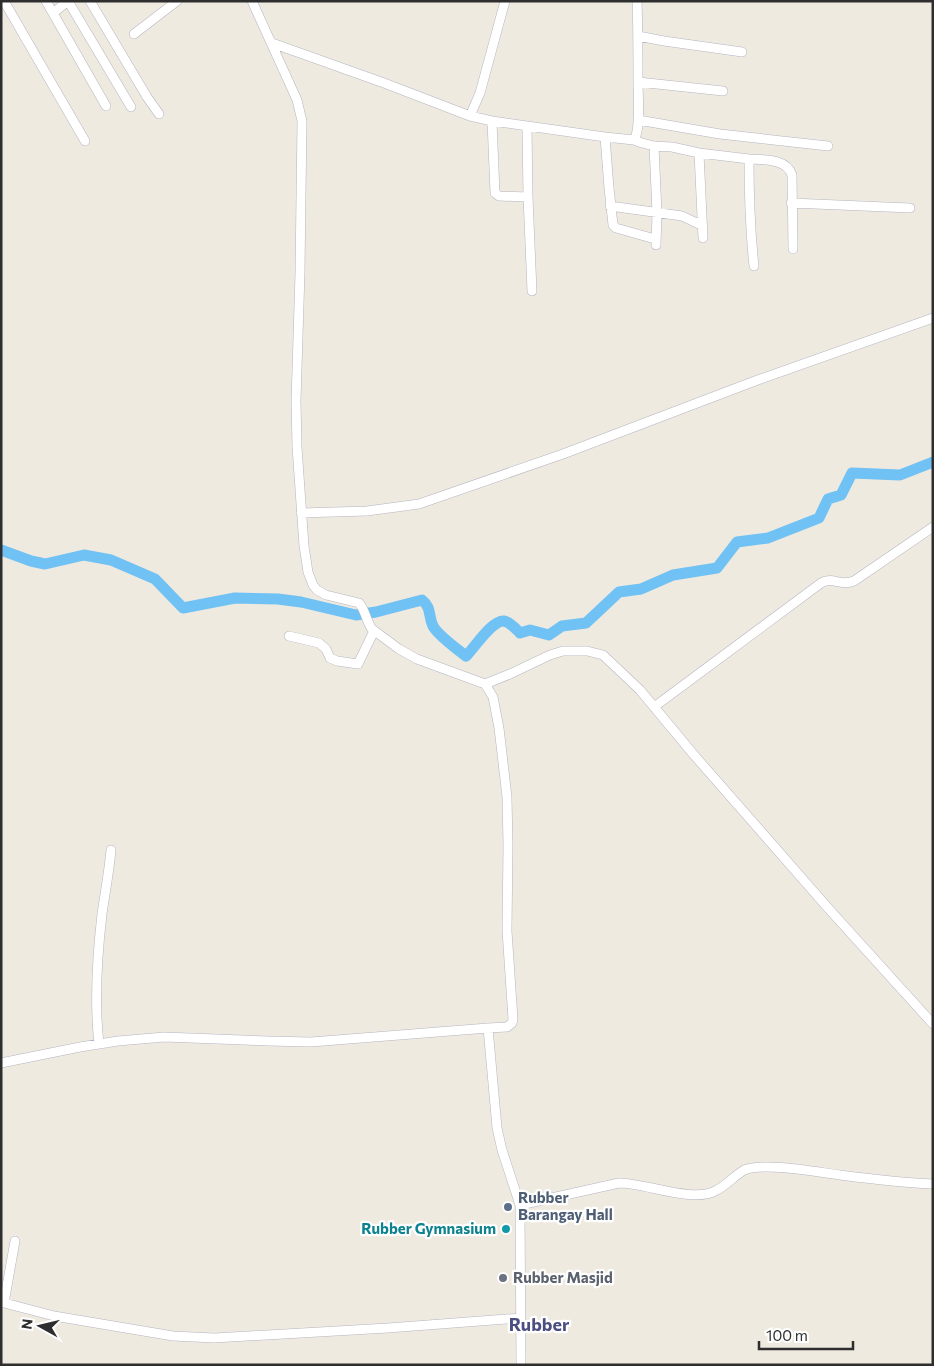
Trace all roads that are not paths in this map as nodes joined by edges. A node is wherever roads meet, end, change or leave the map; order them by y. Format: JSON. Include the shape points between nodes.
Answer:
{"nodes":[{"id":1,"x":4,"y":1,"type":"edge"},
{"id":2,"x":46,"y":1,"type":"edge"},
{"id":3,"x":68,"y":1,"type":"edge"},
{"id":4,"x":90,"y":1,"type":"edge"},
{"id":5,"x":177,"y":1,"type":"edge"},
{"id":6,"x":252,"y":1,"type":"edge"},
{"id":7,"x":505,"y":1,"type":"edge"},
{"id":8,"x":637,"y":1,"type":"edge"},
{"id":9,"x":53,"y":13,"type":"junction"},
{"id":10,"x":134,"y":34,"type":"dead end"},
{"id":11,"x":638,"y":36,"type":"junction"},
{"id":12,"x":272,"y":43,"type":"junction"},
{"id":13,"x":742,"y":52,"type":"dead end"},
{"id":14,"x":638,"y":82,"type":"junction"},
{"id":15,"x":723,"y":91,"type":"dead end"},
{"id":16,"x":106,"y":106,"type":"dead end"},
{"id":17,"x":131,"y":107,"type":"dead end"},
{"id":18,"x":159,"y":114,"type":"dead end"},
{"id":19,"x":470,"y":116,"type":"junction"},
{"id":20,"x":638,"y":120,"type":"junction"},
{"id":21,"x":492,"y":122,"type":"junction"},
{"id":22,"x":527,"y":126,"type":"junction"},
{"id":23,"x":605,"y":137,"type":"junction"},
{"id":24,"x":634,"y":140,"type":"junction"},
{"id":25,"x":85,"y":141,"type":"dead end"},
{"id":26,"x":654,"y":146,"type":"junction"},
{"id":27,"x":828,"y":146,"type":"dead end"},
{"id":28,"x":700,"y":153,"type":"junction"},
{"id":29,"x":749,"y":159,"type":"junction"},
{"id":30,"x":528,"y":197,"type":"junction"},
{"id":31,"x":792,"y":203,"type":"junction"},
{"id":32,"x":610,"y":206,"type":"junction"},
{"id":33,"x":910,"y":208,"type":"dead end"},
{"id":34,"x":657,"y":213,"type":"junction"},
{"id":35,"x":703,"y":226,"type":"junction"},
{"id":36,"x":703,"y":238,"type":"dead end"},
{"id":37,"x":793,"y":249,"type":"dead end"},
{"id":38,"x":754,"y":266,"type":"dead end"},
{"id":39,"x":532,"y":292,"type":"dead end"},
{"id":40,"x":933,"y":318,"type":"edge"},
{"id":41,"x":302,"y":513,"type":"junction"},
{"id":42,"x":933,"y":527,"type":"edge"},
{"id":43,"x":374,"y":632,"type":"junction"},
{"id":44,"x":289,"y":636,"type":"dead end"},
{"id":45,"x":485,"y":684,"type":"junction"},
{"id":46,"x":654,"y":707,"type":"junction"},
{"id":47,"x":111,"y":850,"type":"dead end"},
{"id":48,"x":933,"y":1024,"type":"edge"},
{"id":49,"x":488,"y":1028,"type":"junction"},
{"id":50,"x":99,"y":1044,"type":"junction"},
{"id":51,"x":1,"y":1063,"type":"edge"},
{"id":52,"x":933,"y":1184,"type":"edge"},
{"id":53,"x":520,"y":1205,"type":"junction"},
{"id":54,"x":14,"y":1241,"type":"dead end"},
{"id":55,"x":3,"y":1303,"type":"edge"},
{"id":56,"x":521,"y":1318,"type":"junction"},
{"id":57,"x":521,"y":1365,"type":"edge"}],
"edges":[{"from":1,"to":25,"type":"street"},
{"from":2,"to":9,"type":"street"},
{"from":3,"to":9,"type":"street"},
{"from":3,"to":17,"type":"street"},
{"from":4,"to":18,"type":"street"},
{"from":5,"to":10,"type":"street"},
{"from":6,"to":12,"type":"street"},
{"from":7,"to":19,"type":"street","via":[[480,93]]},
{"from":8,"to":11,"type":"street"},
{"from":9,"to":16,"type":"street"},
{"from":11,"to":13,"type":"street"},
{"from":11,"to":14,"type":"street"},
{"from":12,"to":19,"type":"street"},
{"from":12,"to":41,"type":"street","via":[[297,100],[302,122],[296,401]]},
{"from":14,"to":15,"type":"street"},
{"from":14,"to":20,"type":"street"},
{"from":19,"to":21,"type":"street"},
{"from":20,"to":24,"type":"street"},
{"from":20,"to":27,"type":"street","via":[[720,134]]},
{"from":21,"to":22,"type":"street"},
{"from":21,"to":30,"type":"street","via":[[495,193]]},
{"from":22,"to":23,"type":"street"},
{"from":22,"to":30,"type":"street"},
{"from":23,"to":24,"type":"street"},
{"from":23,"to":32,"type":"street"},
{"from":24,"to":26,"type":"street"},
{"from":26,"to":28,"type":"street"},
{"from":26,"to":34,"type":"street"},
{"from":28,"to":29,"type":"street"},
{"from":28,"to":35,"type":"street"},
{"from":29,"to":31,"type":"street","via":[[780,162],[788,167],[792,175]]},
{"from":29,"to":38,"type":"street"},
{"from":30,"to":39,"type":"street"},
{"from":31,"to":33,"type":"street"},
{"from":31,"to":37,"type":"street"},
{"from":32,"to":34,"type":"street"},
{"from":32,"to":34,"type":"street","via":[[612,224],[616,228],[656,242]]},
{"from":34,"to":35,"type":"street","via":[[682,216]]},
{"from":35,"to":36,"type":"street"},
{"from":40,"to":41,"type":"street","via":[[419,504],[367,511]]},
{"from":41,"to":43,"type":"street","via":[[306,562],[313,585],[326,595],[361,605]]},
{"from":42,"to":46,"type":"street","via":[[854,581],[846,584],[829,580],[821,583]]},
{"from":43,"to":44,"type":"street","via":[[358,664],[337,661],[330,658],[319,643]]},
{"from":43,"to":45,"type":"street","via":[[408,655]]},
{"from":45,"to":46,"type":"street","via":[[550,655],[563,651],[587,651],[603,655]]},
{"from":45,"to":49,"type":"street","via":[[496,710],[507,797],[507,931],[513,1019],[507,1027]]},
{"from":46,"to":48,"type":"street"},
{"from":47,"to":50,"type":"street","via":[[98,974],[96,1010]]},
{"from":49,"to":50,"type":"street","via":[[311,1042],[169,1036]]},
{"from":49,"to":53,"type":"street","via":[[497,1128]]},
{"from":50,"to":51,"type":"street"},
{"from":52,"to":53,"type":"street","via":[[791,1169],[748,1169],[708,1194],[619,1183]]},
{"from":53,"to":56,"type":"street"},
{"from":54,"to":55,"type":"street"},
{"from":55,"to":56,"type":"street","via":[[54,1316],[196,1338]]},
{"from":56,"to":57,"type":"street"}]}
